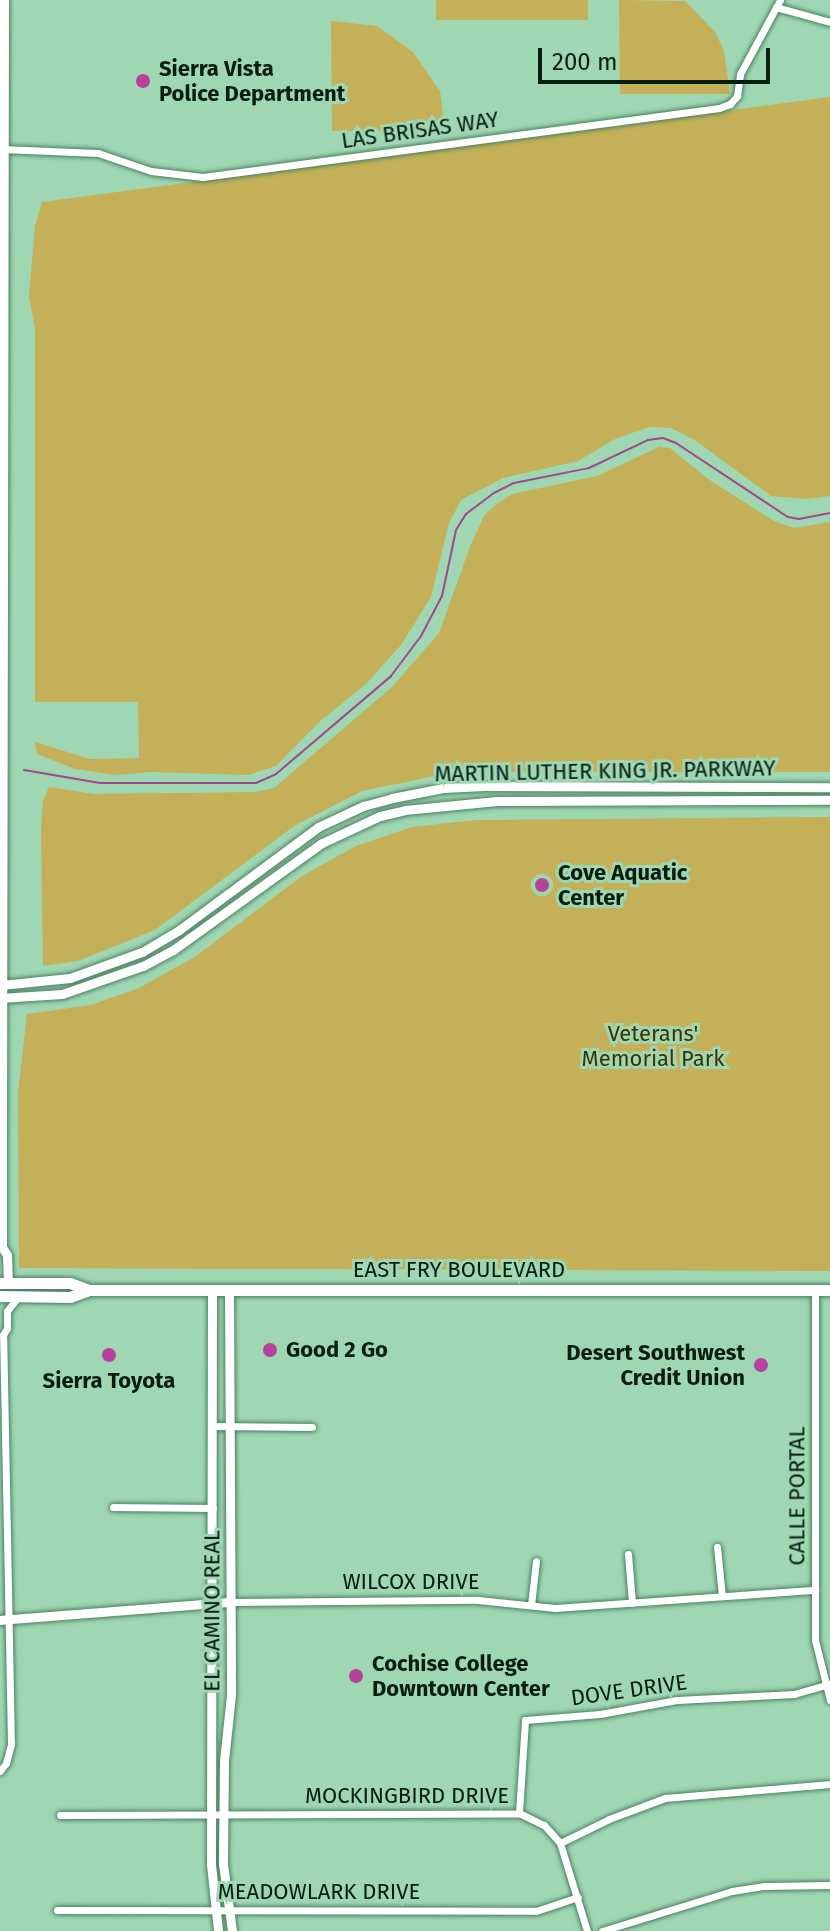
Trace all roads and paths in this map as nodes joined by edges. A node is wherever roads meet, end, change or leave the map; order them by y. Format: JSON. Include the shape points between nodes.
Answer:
{"nodes":[{"id":1,"x":4,"y":0,"type":"edge"},
{"id":2,"x":778,"y":4,"type":"edge"},
{"id":3,"x":830,"y":22,"type":"edge"},
{"id":4,"x":2,"y":149,"type":"edge"},
{"id":5,"x":2,"y":335,"type":"edge"},
{"id":6,"x":2,"y":439,"type":"edge"},
{"id":7,"x":2,"y":692,"type":"edge"},
{"id":8,"x":830,"y":787,"type":"edge"},
{"id":9,"x":2,"y":800,"type":"edge"},
{"id":10,"x":830,"y":800,"type":"edge"},
{"id":11,"x":2,"y":992,"type":"edge"},
{"id":12,"x":1,"y":1249,"type":"edge"},
{"id":13,"x":4,"y":1283,"type":"edge"},
{"id":14,"x":89,"y":1290,"type":"junction"},
{"id":15,"x":212,"y":1290,"type":"junction"},
{"id":16,"x":229,"y":1290,"type":"junction"},
{"id":17,"x":815,"y":1290,"type":"junction"},
{"id":18,"x":830,"y":1290,"type":"edge"},
{"id":19,"x":0,"y":1296,"type":"edge"},
{"id":20,"x":19,"y":1296,"type":"junction"},
{"id":21,"x":1,"y":1333,"type":"edge"},
{"id":22,"x":214,"y":1426,"type":"junction"},
{"id":23,"x":231,"y":1426,"type":"junction"},
{"id":24,"x":312,"y":1427,"type":"dead end"},
{"id":25,"x":113,"y":1507,"type":"dead end"},
{"id":26,"x":213,"y":1508,"type":"junction"},
{"id":27,"x":717,"y":1547,"type":"dead end"},
{"id":28,"x":628,"y":1554,"type":"dead end"},
{"id":29,"x":536,"y":1561,"type":"dead end"},
{"id":30,"x":815,"y":1590,"type":"junction"},
{"id":31,"x":722,"y":1596,"type":"junction"},
{"id":32,"x":213,"y":1602,"type":"junction"},
{"id":33,"x":230,"y":1602,"type":"junction"},
{"id":34,"x":632,"y":1603,"type":"junction"},
{"id":35,"x":531,"y":1605,"type":"junction"},
{"id":36,"x":2,"y":1619,"type":"edge"},
{"id":37,"x":827,"y":1686,"type":"edge"},
{"id":38,"x":830,"y":1700,"type":"edge"},
{"id":39,"x":0,"y":1771,"type":"edge"},
{"id":40,"x":830,"y":1784,"type":"edge"},
{"id":41,"x":519,"y":1813,"type":"junction"},
{"id":42,"x":60,"y":1815,"type":"dead end"},
{"id":43,"x":211,"y":1815,"type":"junction"},
{"id":44,"x":223,"y":1815,"type":"junction"},
{"id":45,"x":560,"y":1843,"type":"junction"},
{"id":46,"x":830,"y":1885,"type":"edge"},
{"id":47,"x":578,"y":1897,"type":"junction"},
{"id":48,"x":57,"y":1910,"type":"dead end"},
{"id":49,"x":214,"y":1910,"type":"junction"},
{"id":50,"x":228,"y":1910,"type":"junction"},
{"id":51,"x":218,"y":1931,"type":"edge"},
{"id":52,"x":232,"y":1931,"type":"edge"},
{"id":53,"x":587,"y":1931,"type":"edge"},
{"id":54,"x":602,"y":1931,"type":"edge"}],
"edges":[{"from":1,"to":4,"type":"street"},
{"from":2,"to":3,"type":"street"},
{"from":2,"to":4,"type":"street","name":"LAS BRISAS WAY","via":[[740,74],[737,96],[719,108],[203,177],[151,171],[98,153]]},
{"from":4,"to":5,"type":"street"},
{"from":5,"to":6,"type":"street"},
{"from":6,"to":7,"type":"street"},
{"from":7,"to":9,"type":"street"},
{"from":8,"to":11,"type":"street","name":"MARTIN LUTHER KING JR. PARKWAY","via":[[484,786],[392,798],[318,827],[142,952],[70,978]]},
{"from":9,"to":11,"type":"street"},
{"from":10,"to":11,"type":"street","name":"MARTIN LUTHER KING JR. PARKWAY","via":[[497,801],[405,810],[322,843],[143,966],[62,994]]},
{"from":11,"to":12,"type":"street"},
{"from":12,"to":13,"type":"street","via":[[7,1255]]},
{"from":13,"to":14,"type":"main road","name":"EAST FRY BOULEVARD","via":[[70,1283]]},
{"from":14,"to":15,"type":"main road","name":"EAST FRY BOULEVARD"},
{"from":14,"to":20,"type":"main road","name":"EAST FRY BOULEVARD","via":[[70,1297]]},
{"from":15,"to":16,"type":"main road","name":"EAST FRY BOULEVARD"},
{"from":15,"to":22,"type":"street","name":"EL CAMINO REAL"},
{"from":16,"to":17,"type":"main road","name":"EAST FRY BOULEVARD"},
{"from":16,"to":23,"type":"street","name":"EL CAMINO REAL"},
{"from":17,"to":18,"type":"main road","name":"EAST FRY BOULEVARD"},
{"from":17,"to":30,"type":"street","name":"CALLE PORTAL"},
{"from":19,"to":20,"type":"main road","name":"EAST FRY BOULEVARD"},
{"from":20,"to":21,"type":"street","via":[[7,1311],[7,1328]]},
{"from":21,"to":36,"type":"street"},
{"from":22,"to":23,"type":"street"},
{"from":22,"to":26,"type":"street","name":"EL CAMINO REAL"},
{"from":23,"to":24,"type":"street"},
{"from":23,"to":33,"type":"street","name":"EL CAMINO REAL"},
{"from":25,"to":26,"type":"street"},
{"from":26,"to":32,"type":"street","name":"EL CAMINO REAL"},
{"from":27,"to":31,"type":"street"},
{"from":28,"to":34,"type":"street"},
{"from":29,"to":35,"type":"street"},
{"from":30,"to":31,"type":"street","name":"WILCOX DRIVE"},
{"from":30,"to":37,"type":"street","name":"CALLE PORTAL","via":[[815,1640]]},
{"from":31,"to":34,"type":"street","name":"WILCOX DRIVE"},
{"from":32,"to":33,"type":"street","name":"WILCOX DRIVE"},
{"from":32,"to":36,"type":"street","name":"WILCOX DRIVE"},
{"from":32,"to":43,"type":"street","name":"EL CAMINO REAL"},
{"from":33,"to":35,"type":"street","name":"WILCOX DRIVE","via":[[478,1600]]},
{"from":33,"to":44,"type":"street","name":"EL CAMINO REAL","via":[[231,1695]]},
{"from":34,"to":35,"type":"street","name":"WILCOX DRIVE"},
{"from":36,"to":39,"type":"street","via":[[11,1744]]},
{"from":37,"to":38,"type":"street","name":"CALLE PORTAL"},
{"from":37,"to":41,"type":"street","name":"DOVE DRIVE","via":[[794,1694],[677,1700],[525,1720]]},
{"from":40,"to":45,"type":"street","via":[[665,1798]]},
{"from":41,"to":44,"type":"street","name":"MOCKINGBIRD DRIVE"},
{"from":41,"to":45,"type":"street","name":"MOCKINGBIRD DRIVE","via":[[544,1825]]},
{"from":42,"to":43,"type":"street","name":"MOCKINGBIRD DRIVE"},
{"from":43,"to":44,"type":"street","name":"MOCKINGBIRD DRIVE"},
{"from":43,"to":49,"type":"street","name":"EL CAMINO REAL"},
{"from":44,"to":50,"type":"street","name":"EL CAMINO REAL"},
{"from":45,"to":47,"type":"street"},
{"from":46,"to":54,"type":"street","via":[[732,1891]]},
{"from":47,"to":50,"type":"street","name":"MEADOWLARK DRIVE","via":[[536,1911]]},
{"from":47,"to":53,"type":"street"},
{"from":48,"to":49,"type":"street","name":"MEADOWLARK DRIVE"},
{"from":49,"to":50,"type":"street","name":"MEADOWLARK DRIVE"},
{"from":49,"to":51,"type":"street","name":"EL CAMINO REAL"},
{"from":50,"to":52,"type":"street","name":"EL CAMINO REAL"}]}
